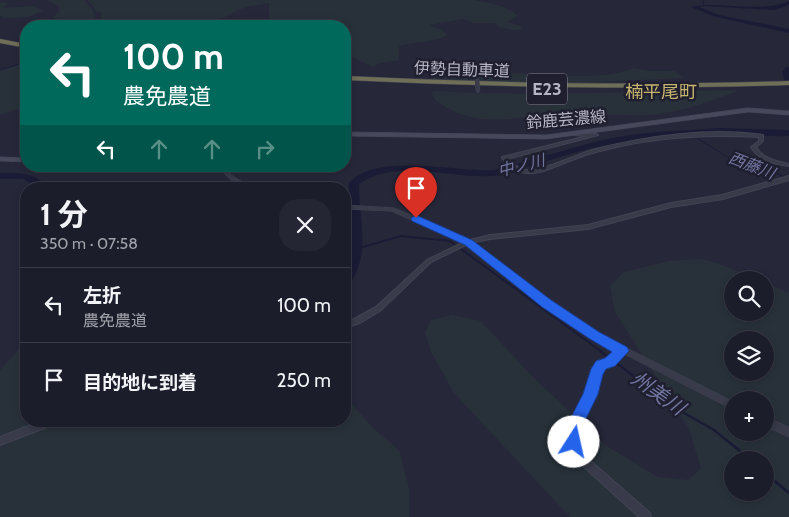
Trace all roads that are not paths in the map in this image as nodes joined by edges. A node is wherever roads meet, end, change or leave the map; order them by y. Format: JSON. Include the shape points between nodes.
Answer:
{"nodes":[{"id":1,"x":0,"y":39,"type":"edge"},
{"id":2,"x":20,"y":43,"type":"edge"},
{"id":3,"x":351,"y":79,"type":"edge"},
{"id":4,"x":477,"y":80,"type":"dead end"},
{"id":5,"x":789,"y":85,"type":"edge"},
{"id":6,"x":478,"y":92,"type":"dead end"},
{"id":7,"x":789,"y":113,"type":"edge"},
{"id":8,"x":351,"y":134,"type":"edge"},
{"id":9,"x":575,"y":134,"type":"junction"},
{"id":10,"x":0,"y":159,"type":"edge"},
{"id":11,"x":20,"y":160,"type":"edge"},
{"id":12,"x":789,"y":165,"type":"edge"},
{"id":13,"x":226,"y":172,"type":"edge"},
{"id":14,"x":786,"y":179,"type":"edge"},
{"id":15,"x":239,"y":182,"type":"edge"},
{"id":16,"x":351,"y":207,"type":"edge"},
{"id":17,"x":465,"y":244,"type":"junction"},
{"id":18,"x":351,"y":323,"type":"edge"},
{"id":19,"x":616,"y":357,"type":"junction"},
{"id":20,"x":724,"y":402,"type":"edge"},
{"id":21,"x":774,"y":425,"type":"edge"},
{"id":22,"x":36,"y":427,"type":"edge"},
{"id":23,"x":789,"y":432,"type":"edge"},
{"id":24,"x":0,"y":441,"type":"edge"},
{"id":25,"x":646,"y":517,"type":"edge"}],
"edges":[{"from":1,"to":2,"type":"highway"},
{"from":3,"to":5,"type":"highway","name":"伊勢自動車道","number":"E23","via":[[570,89]]},
{"from":4,"to":6,"type":"street","bridge":true},
{"from":7,"to":9,"type":"main road","name":"鈴鹿芸濃線","via":[[748,110]]},
{"from":8,"to":9,"type":"main road","name":"鈴鹿芸濃線","via":[[546,137]]},
{"from":9,"to":12,"type":"street","via":[[596,136],[504,158],[521,170],[536,171],[617,145],[727,133],[761,136],[761,142],[754,147],[758,155]]},
{"from":10,"to":11,"type":"main road"},
{"from":13,"to":15,"type":"street"},
{"from":14,"to":17,"type":"street","via":[[723,197],[671,205],[588,227],[490,236]]},
{"from":16,"to":17,"type":"street","via":[[392,209]]},
{"from":17,"to":18,"type":"street","via":[[429,261],[378,309]]},
{"from":17,"to":19,"type":"street","via":[[594,336]]},
{"from":19,"to":20,"type":"street"},
{"from":19,"to":25,"type":"street","via":[[601,365],[596,373],[572,431],[574,442],[584,460]]},
{"from":21,"to":23,"type":"street"},
{"from":22,"to":24,"type":"street"}]}
